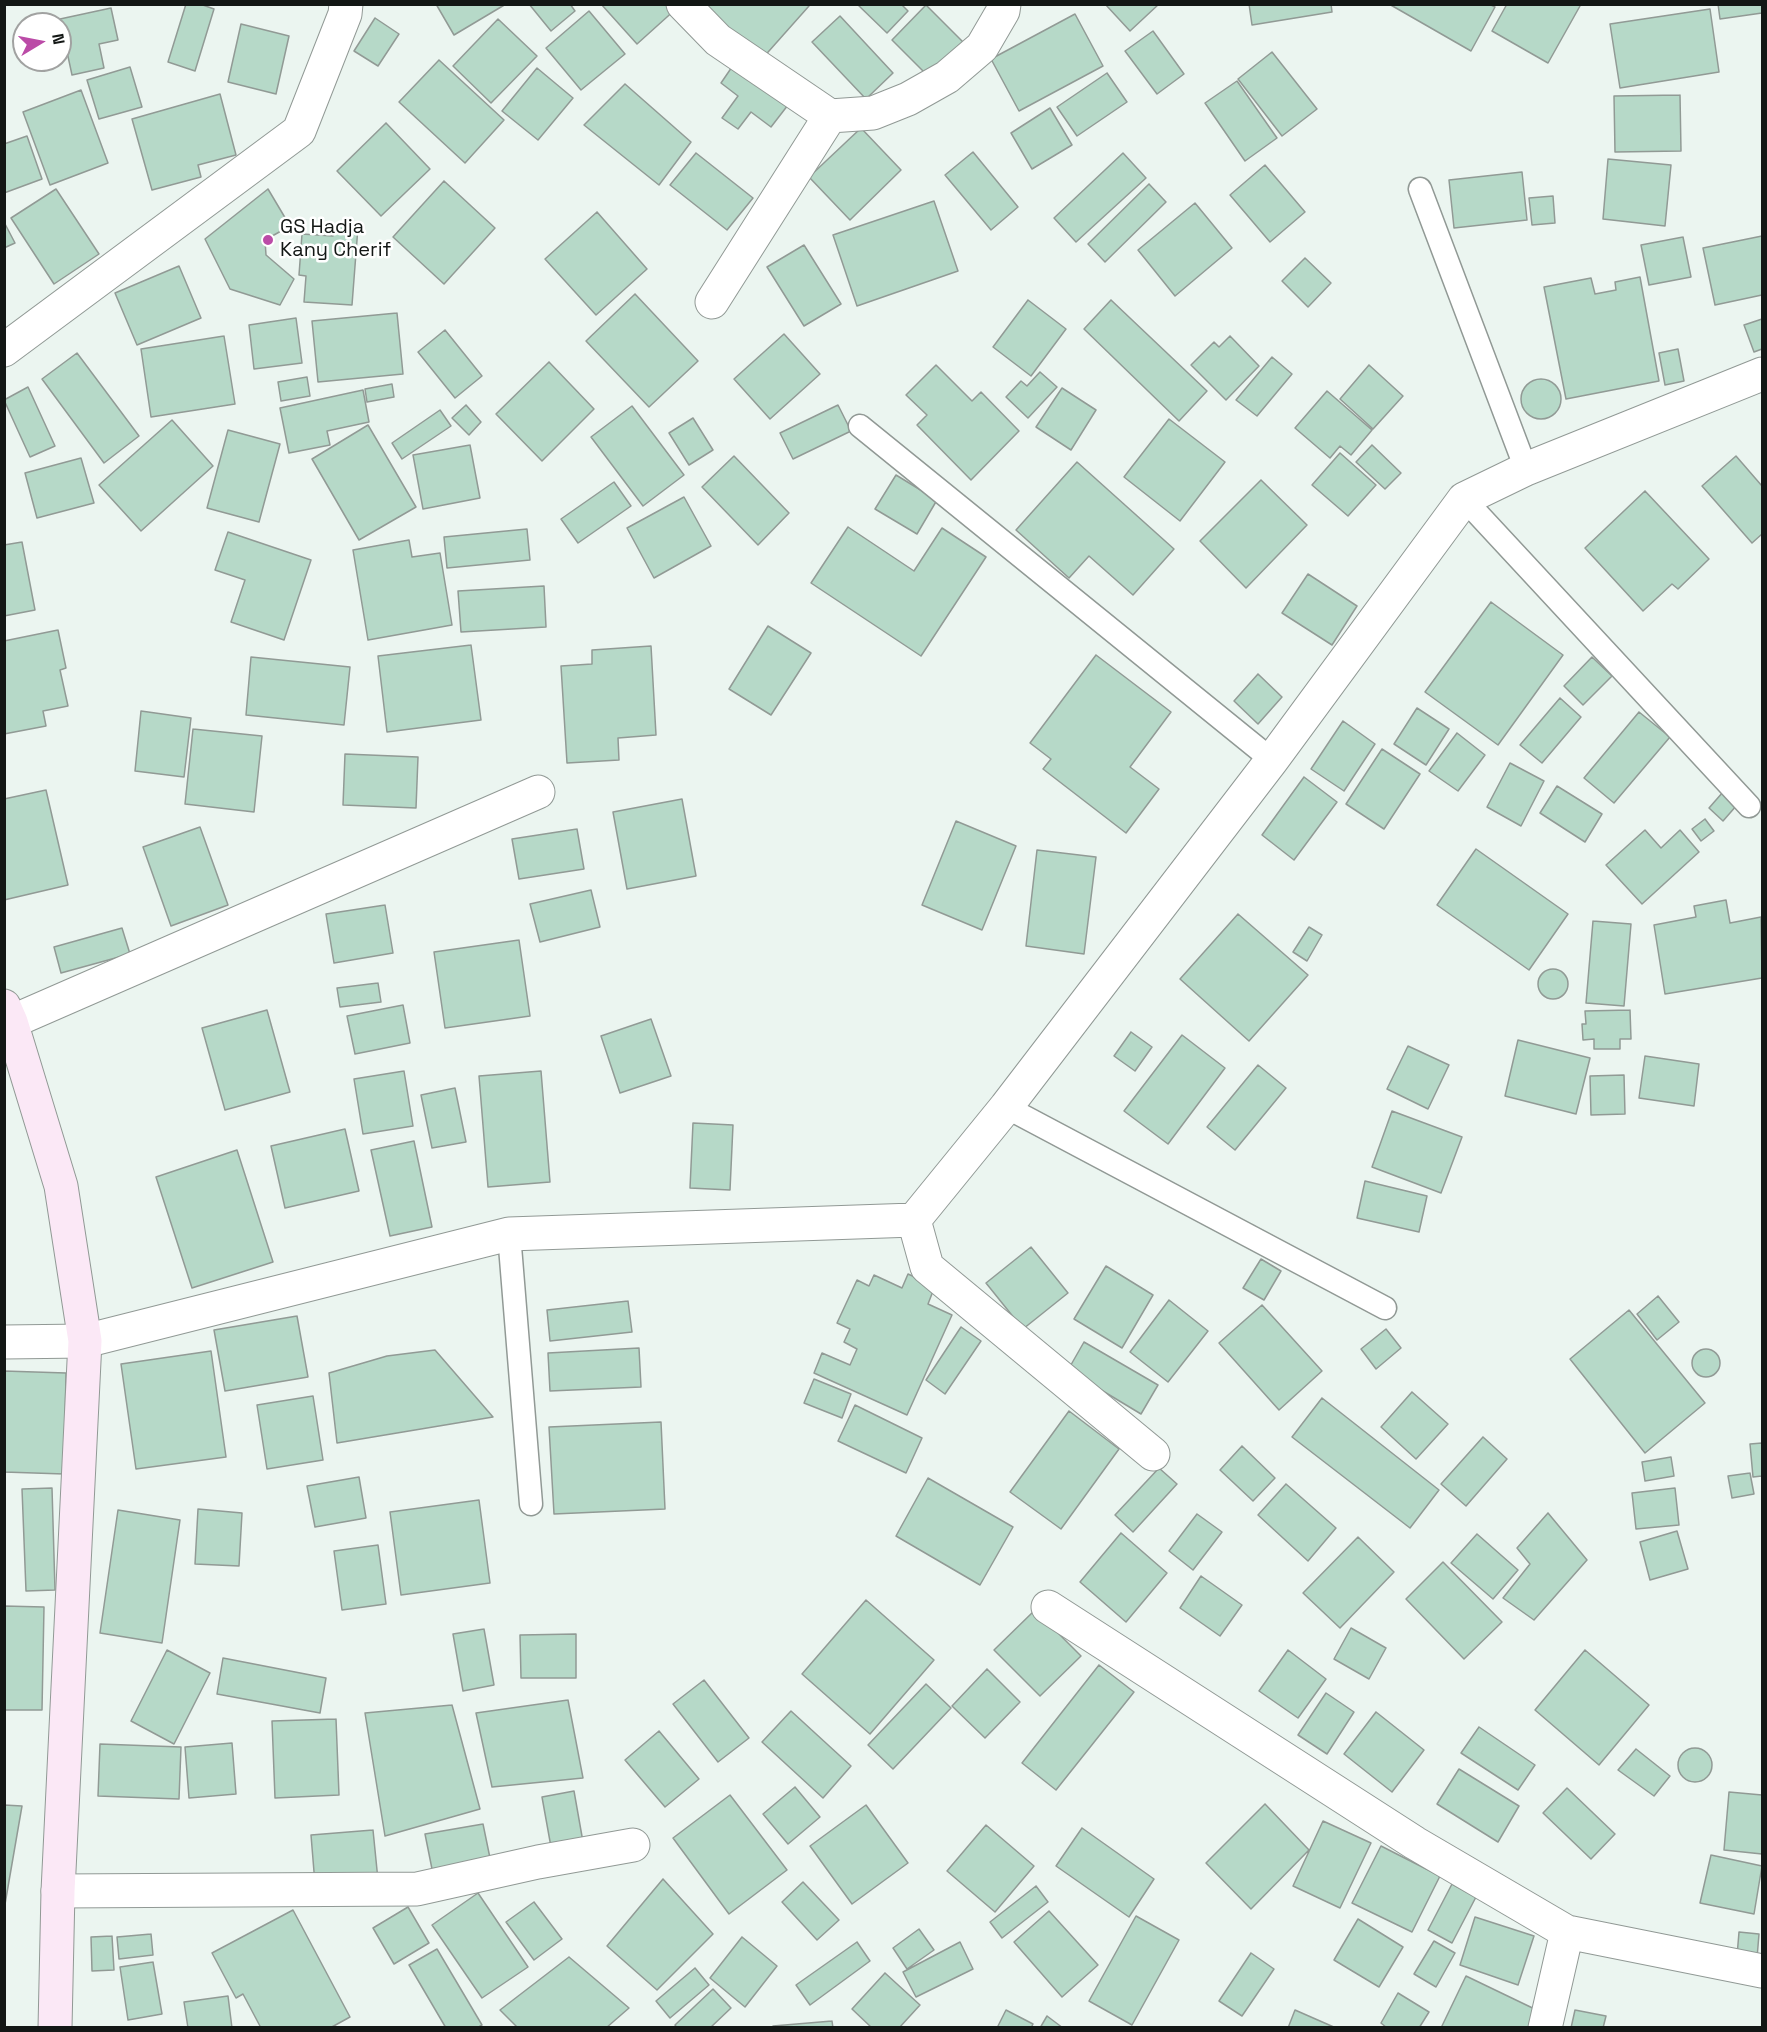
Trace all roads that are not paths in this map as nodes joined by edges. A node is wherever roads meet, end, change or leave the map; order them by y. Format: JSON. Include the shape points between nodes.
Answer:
{"nodes":[{"id":1,"x":346,"y":4,"type":"edge"},
{"id":2,"x":684,"y":4,"type":"edge"},
{"id":3,"x":1004,"y":4,"type":"edge"},
{"id":4,"x":830,"y":116,"type":"junction"},
{"id":5,"x":1420,"y":189,"type":"dead end"},
{"id":6,"x":712,"y":302,"type":"dead end"},
{"id":7,"x":4,"y":350,"type":"edge"},
{"id":8,"x":1762,"y":374,"type":"edge"},
{"id":9,"x":860,"y":426,"type":"dead end"},
{"id":10,"x":1526,"y":469,"type":"junction"},
{"id":11,"x":1464,"y":499,"type":"junction"},
{"id":12,"x":1272,"y":760,"type":"junction"},
{"id":13,"x":538,"y":792,"type":"dead end"},
{"id":14,"x":1749,"y":806,"type":"dead end"},
{"id":15,"x":8,"y":1014,"type":"edge"},
{"id":16,"x":1006,"y":1107,"type":"junction"},
{"id":17,"x":914,"y":1220,"type":"junction"},
{"id":18,"x":509,"y":1234,"type":"junction"},
{"id":19,"x":1385,"y":1308,"type":"dead end"},
{"id":20,"x":85,"y":1341,"type":"junction"},
{"id":21,"x":4,"y":1342,"type":"edge"},
{"id":22,"x":1153,"y":1454,"type":"dead end"},
{"id":23,"x":531,"y":1504,"type":"dead end"},
{"id":24,"x":1048,"y":1607,"type":"dead end"},
{"id":25,"x":633,"y":1845,"type":"dead end"},
{"id":26,"x":58,"y":1891,"type":"junction"},
{"id":27,"x":1567,"y":1932,"type":"junction"},
{"id":28,"x":1762,"y":1971,"type":"edge"},
{"id":29,"x":55,"y":2028,"type":"edge"},
{"id":30,"x":1545,"y":2028,"type":"edge"}],
"edges":[{"from":1,"to":7,"type":"street","via":[[299,131]]},
{"from":2,"to":4,"type":"street","via":[[718,40]]},
{"from":3,"to":4,"type":"street","via":[[982,47],[947,77],[873,113]]},
{"from":4,"to":6,"type":"street"},
{"from":5,"to":10,"type":"lane"},
{"from":8,"to":10,"type":"street"},
{"from":9,"to":12,"type":"lane"},
{"from":10,"to":11,"type":"street"},
{"from":11,"to":12,"type":"street"},
{"from":11,"to":14,"type":"lane"},
{"from":12,"to":16,"type":"street"},
{"from":13,"to":15,"type":"street"},
{"from":15,"to":20,"type":"street","via":[[61,1186]]},
{"from":16,"to":17,"type":"street"},
{"from":16,"to":19,"type":"lane"},
{"from":17,"to":18,"type":"street"},
{"from":17,"to":22,"type":"street","via":[[927,1267]]},
{"from":18,"to":20,"type":"street"},
{"from":18,"to":23,"type":"lane"},
{"from":20,"to":21,"type":"street"},
{"from":20,"to":26,"type":"street"},
{"from":24,"to":27,"type":"street","via":[[1415,1843]]},
{"from":25,"to":26,"type":"street","via":[[417,1889]]},
{"from":26,"to":29,"type":"street"},
{"from":27,"to":28,"type":"street"},
{"from":27,"to":30,"type":"street"}]}
